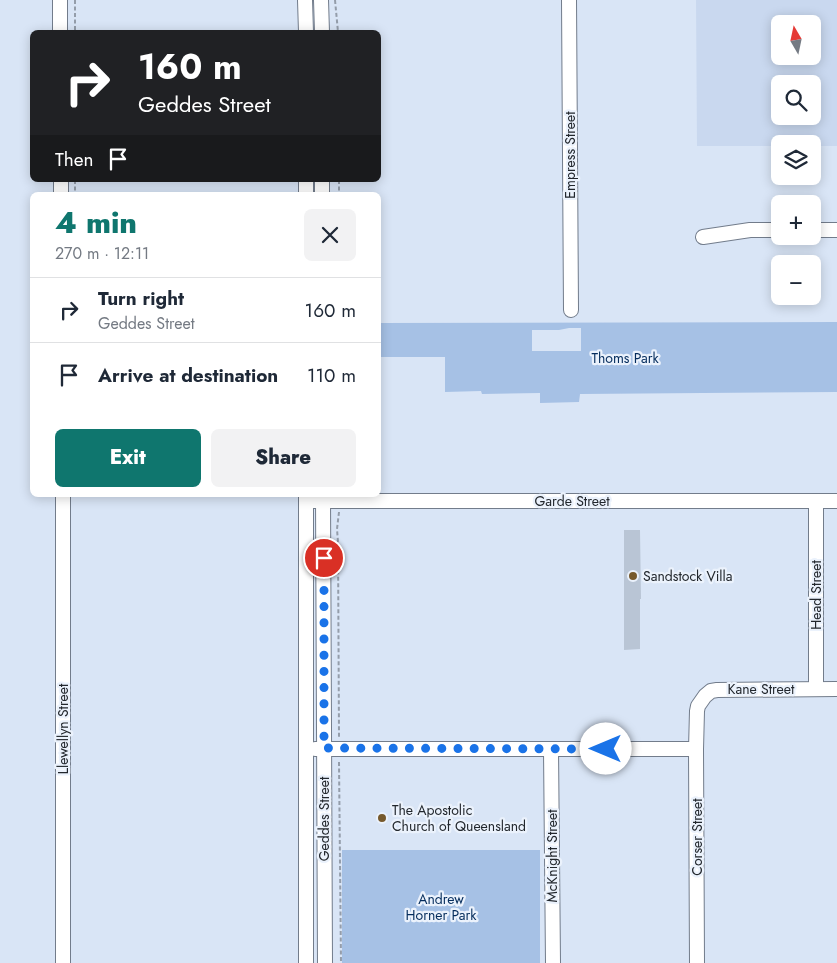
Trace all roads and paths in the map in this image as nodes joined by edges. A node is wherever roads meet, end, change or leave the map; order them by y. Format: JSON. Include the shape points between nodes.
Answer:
{"nodes":[{"id":1,"x":60,"y":0,"type":"edge"},
{"id":2,"x":75,"y":0,"type":"edge"},
{"id":3,"x":306,"y":0,"type":"edge"},
{"id":4,"x":322,"y":0,"type":"edge"},
{"id":5,"x":335,"y":0,"type":"edge"},
{"id":6,"x":570,"y":0,"type":"edge"},
{"id":7,"x":60,"y":30,"type":"edge"},
{"id":8,"x":75,"y":30,"type":"edge"},
{"id":9,"x":306,"y":30,"type":"edge"},
{"id":10,"x":322,"y":30,"type":"edge"},
{"id":11,"x":338,"y":30,"type":"edge"},
{"id":12,"x":771,"y":230,"type":"edge"},
{"id":13,"x":821,"y":230,"type":"edge"},
{"id":14,"x":837,"y":230,"type":"edge"},
{"id":15,"x":703,"y":237,"type":"dead end"},
{"id":16,"x":571,"y":310,"type":"dead end"},
{"id":17,"x":63,"y":497,"type":"edge"},
{"id":18,"x":306,"y":498,"type":"edge"},
{"id":19,"x":323,"y":498,"type":"edge"},
{"id":20,"x":340,"y":501,"type":"junction"},
{"id":21,"x":816,"y":501,"type":"junction"},
{"id":22,"x":837,"y":501,"type":"edge"},
{"id":23,"x":816,"y":689,"type":"junction"},
{"id":24,"x":837,"y":689,"type":"edge"},
{"id":25,"x":697,"y":711,"type":"joint"},
{"id":26,"x":306,"y":748,"type":"junction"},
{"id":27,"x":324,"y":748,"type":"junction"},
{"id":28,"x":339,"y":748,"type":"junction"},
{"id":29,"x":551,"y":749,"type":"junction"},
{"id":30,"x":696,"y":749,"type":"junction"},
{"id":31,"x":63,"y":963,"type":"edge"},
{"id":32,"x":306,"y":963,"type":"edge"},
{"id":33,"x":325,"y":963,"type":"edge"},
{"id":34,"x":341,"y":963,"type":"edge"},
{"id":35,"x":553,"y":963,"type":"edge"},
{"id":36,"x":697,"y":963,"type":"edge"}],
"edges":[{"from":1,"to":7,"type":"street"},
{"from":2,"to":8,"type":"path"},
{"from":3,"to":9,"type":"street"},
{"from":4,"to":10,"type":"street"},
{"from":5,"to":11,"type":"path"},
{"from":6,"to":16,"type":"street","name":"Empress Street"},
{"from":12,"to":15,"type":"street"},
{"from":13,"to":14,"type":"street"},
{"from":17,"to":31,"type":"street","name":"Llewellyn Street"},
{"from":18,"to":19,"type":"street","name":"Garde Street"},
{"from":18,"to":26,"type":"street","name":"Geddes Street"},
{"from":19,"to":20,"type":"street","name":"Garde Street"},
{"from":19,"to":27,"type":"street","name":"Geddes Street"},
{"from":20,"to":21,"type":"street","name":"Garde Street"},
{"from":20,"to":28,"type":"path","via":[[337,529]]},
{"from":21,"to":22,"type":"street","name":"Garde Street"},
{"from":21,"to":23,"type":"street","name":"Head Street"},
{"from":23,"to":24,"type":"street","name":"Kane Street"},
{"from":23,"to":25,"type":"street","name":"Kane Street","via":[[711,691]]},
{"from":25,"to":30,"type":"street","name":"Corser Street"},
{"from":26,"to":27,"type":"street"},
{"from":26,"to":32,"type":"street","name":"Geddes Street"},
{"from":27,"to":28,"type":"street"},
{"from":27,"to":33,"type":"street","name":"Geddes Street"},
{"from":28,"to":29,"type":"street"},
{"from":28,"to":34,"type":"path"},
{"from":29,"to":30,"type":"street"},
{"from":29,"to":35,"type":"street","name":"McKnight Street"},
{"from":30,"to":36,"type":"street","name":"Corser Street"}]}
